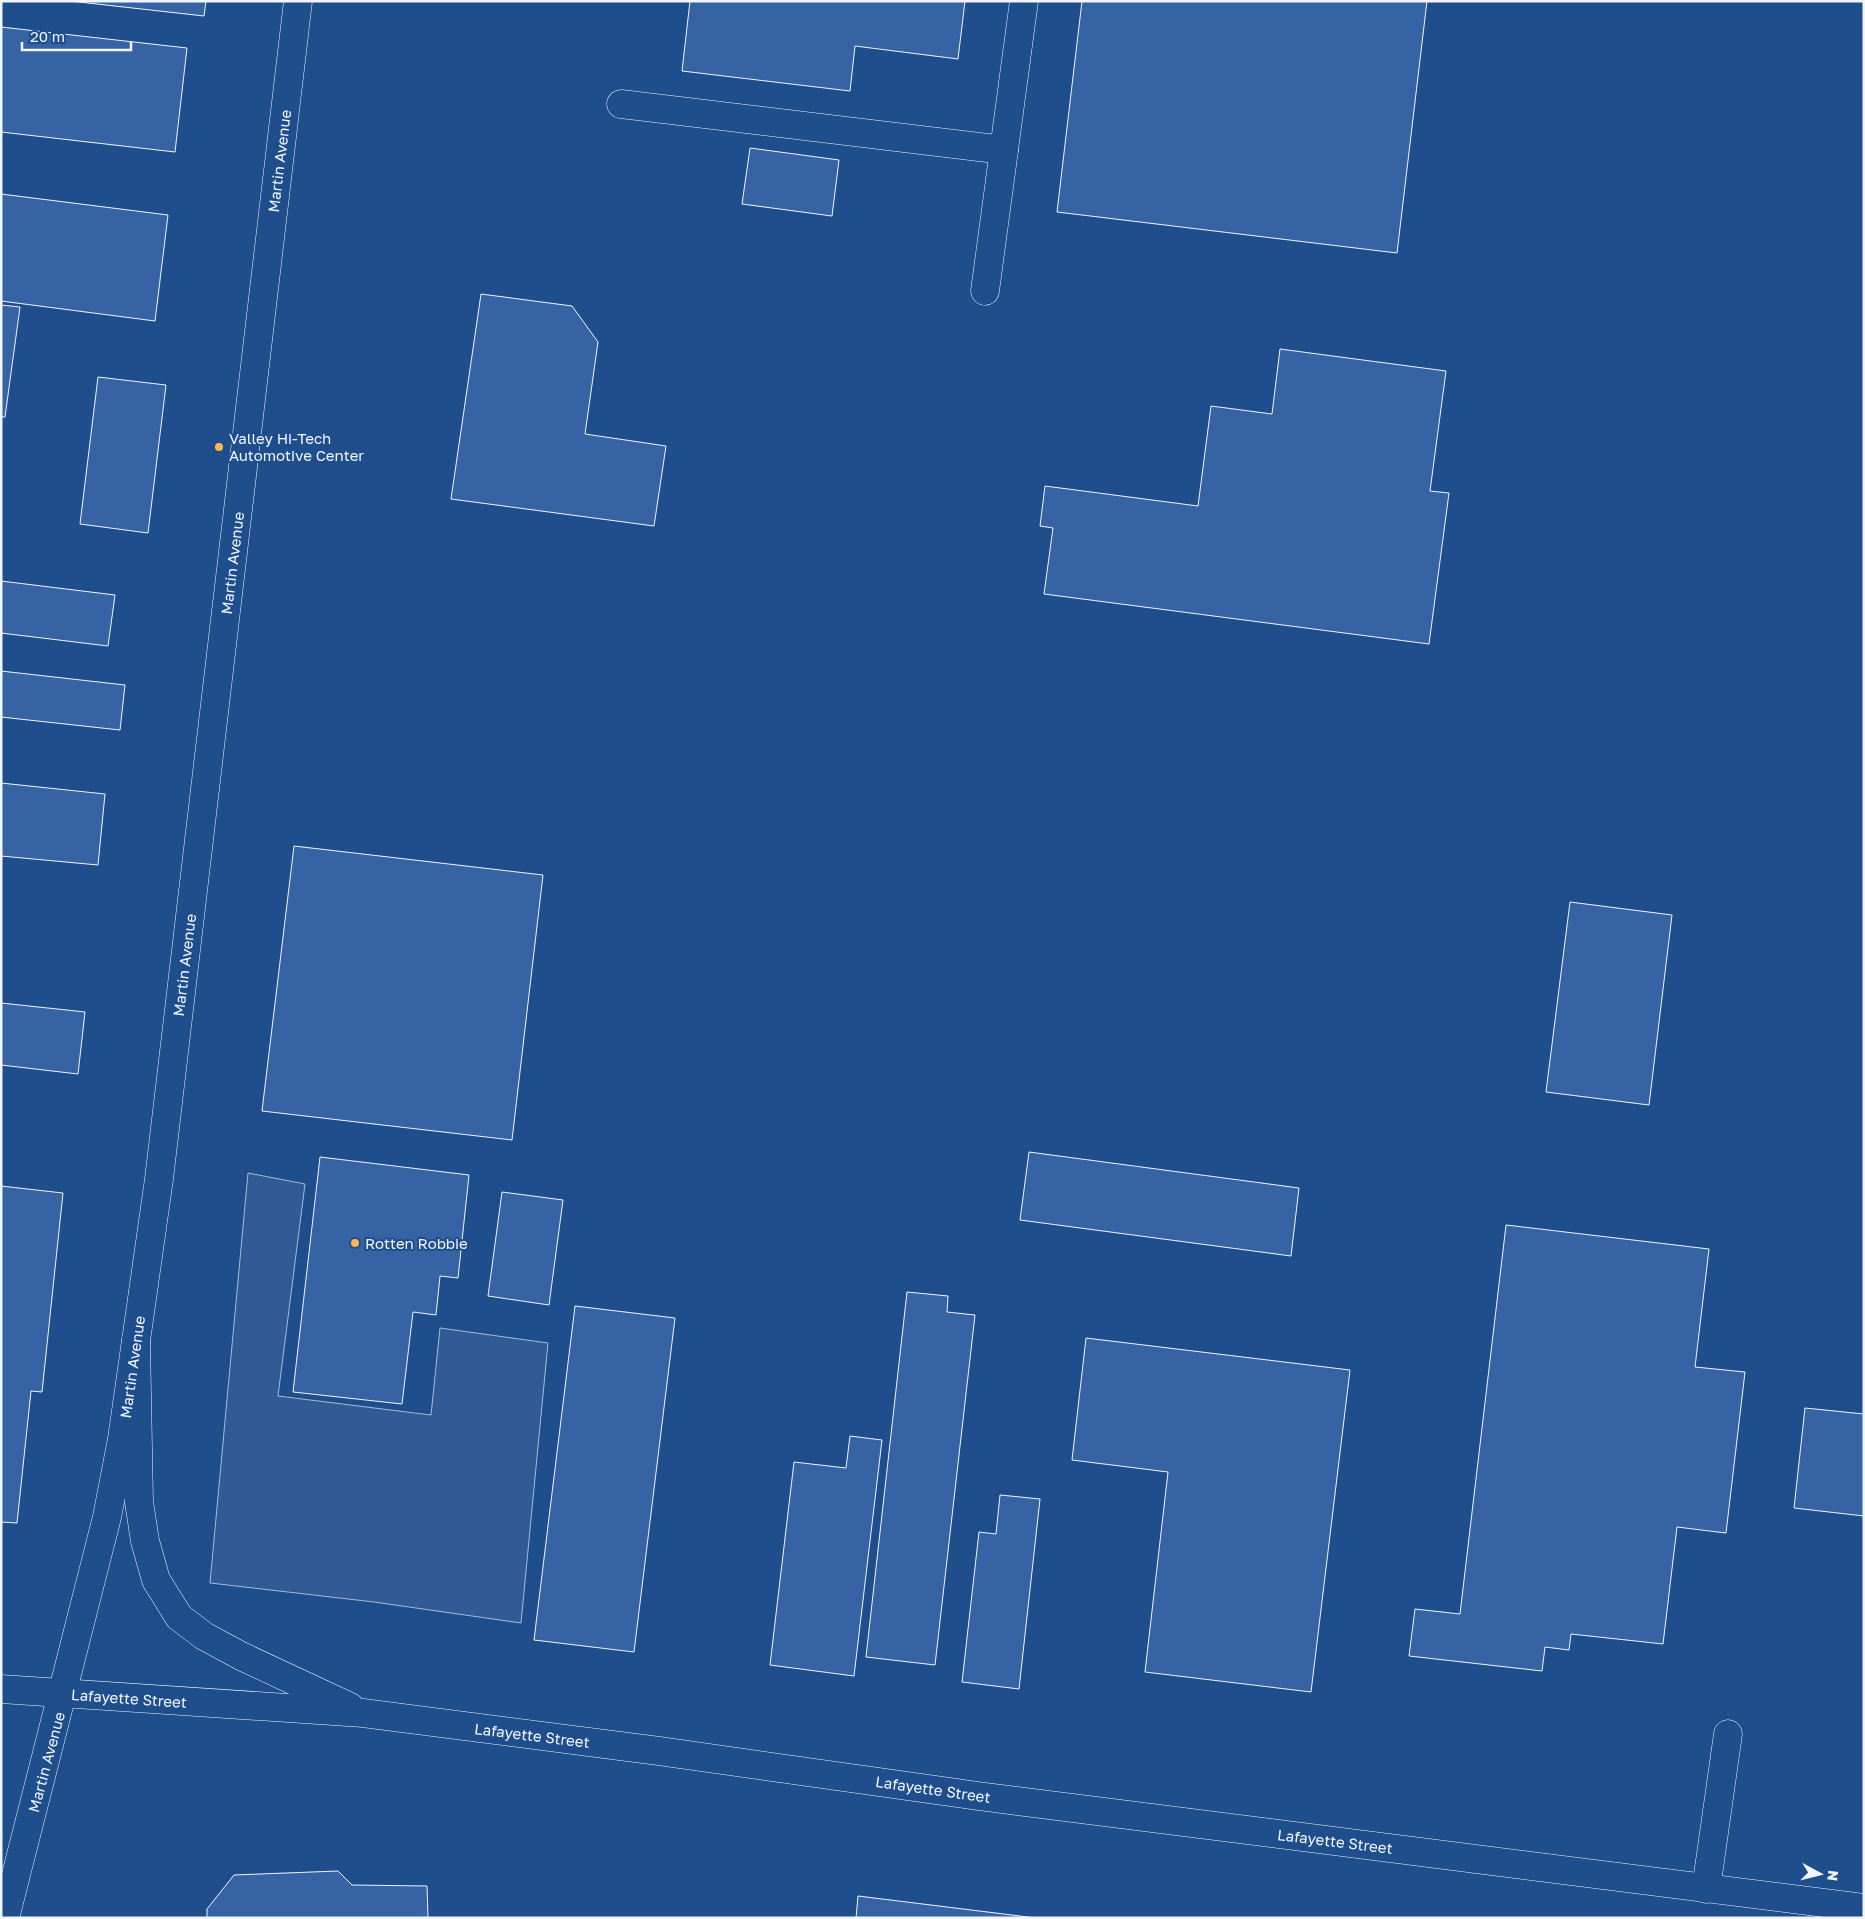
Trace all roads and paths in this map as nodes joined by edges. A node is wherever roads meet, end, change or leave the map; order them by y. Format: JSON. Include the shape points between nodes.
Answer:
{"nodes":[{"id":1,"x":298,"y":1,"type":"edge"},
{"id":2,"x":1024,"y":1,"type":"edge"},
{"id":3,"x":621,"y":104,"type":"dead end"},
{"id":4,"x":1004,"y":150,"type":"junction"},
{"id":5,"x":985,"y":291,"type":"dead end"},
{"id":6,"x":136,"y":1342,"type":"junction"},
{"id":7,"x":1,"y":1690,"type":"edge"},
{"id":8,"x":64,"y":1694,"type":"junction"},
{"id":9,"x":363,"y":1713,"type":"junction"},
{"id":10,"x":1728,"y":1734,"type":"dead end"},
{"id":11,"x":1706,"y":1889,"type":"junction"},
{"id":12,"x":1864,"y":1908,"type":"edge"},
{"id":13,"x":5,"y":1918,"type":"edge"}],
"edges":[{"from":1,"to":6,"type":"main road","name":"Martin Avenue","via":[[159,1179]]},
{"from":2,"to":4,"type":"main road"},
{"from":3,"to":4,"type":"main road"},
{"from":4,"to":5,"type":"main road"},
{"from":6,"to":8,"type":"main road","name":"Martin Avenue","via":[[107,1517]]},
{"from":6,"to":9,"type":"main road","via":[[139,1502],[156,1580],[179,1617],[204,1636]]},
{"from":7,"to":8,"type":"main road","name":"Lafayette Street"},
{"from":8,"to":9,"type":"main road","name":"Lafayette Street"},
{"from":8,"to":13,"type":"main road","name":"Martin Avenue"},
{"from":9,"to":11,"type":"main road","name":"Lafayette Street"},
{"from":10,"to":11,"type":"main road"},
{"from":11,"to":12,"type":"main road","name":"Lafayette Street"}]}
